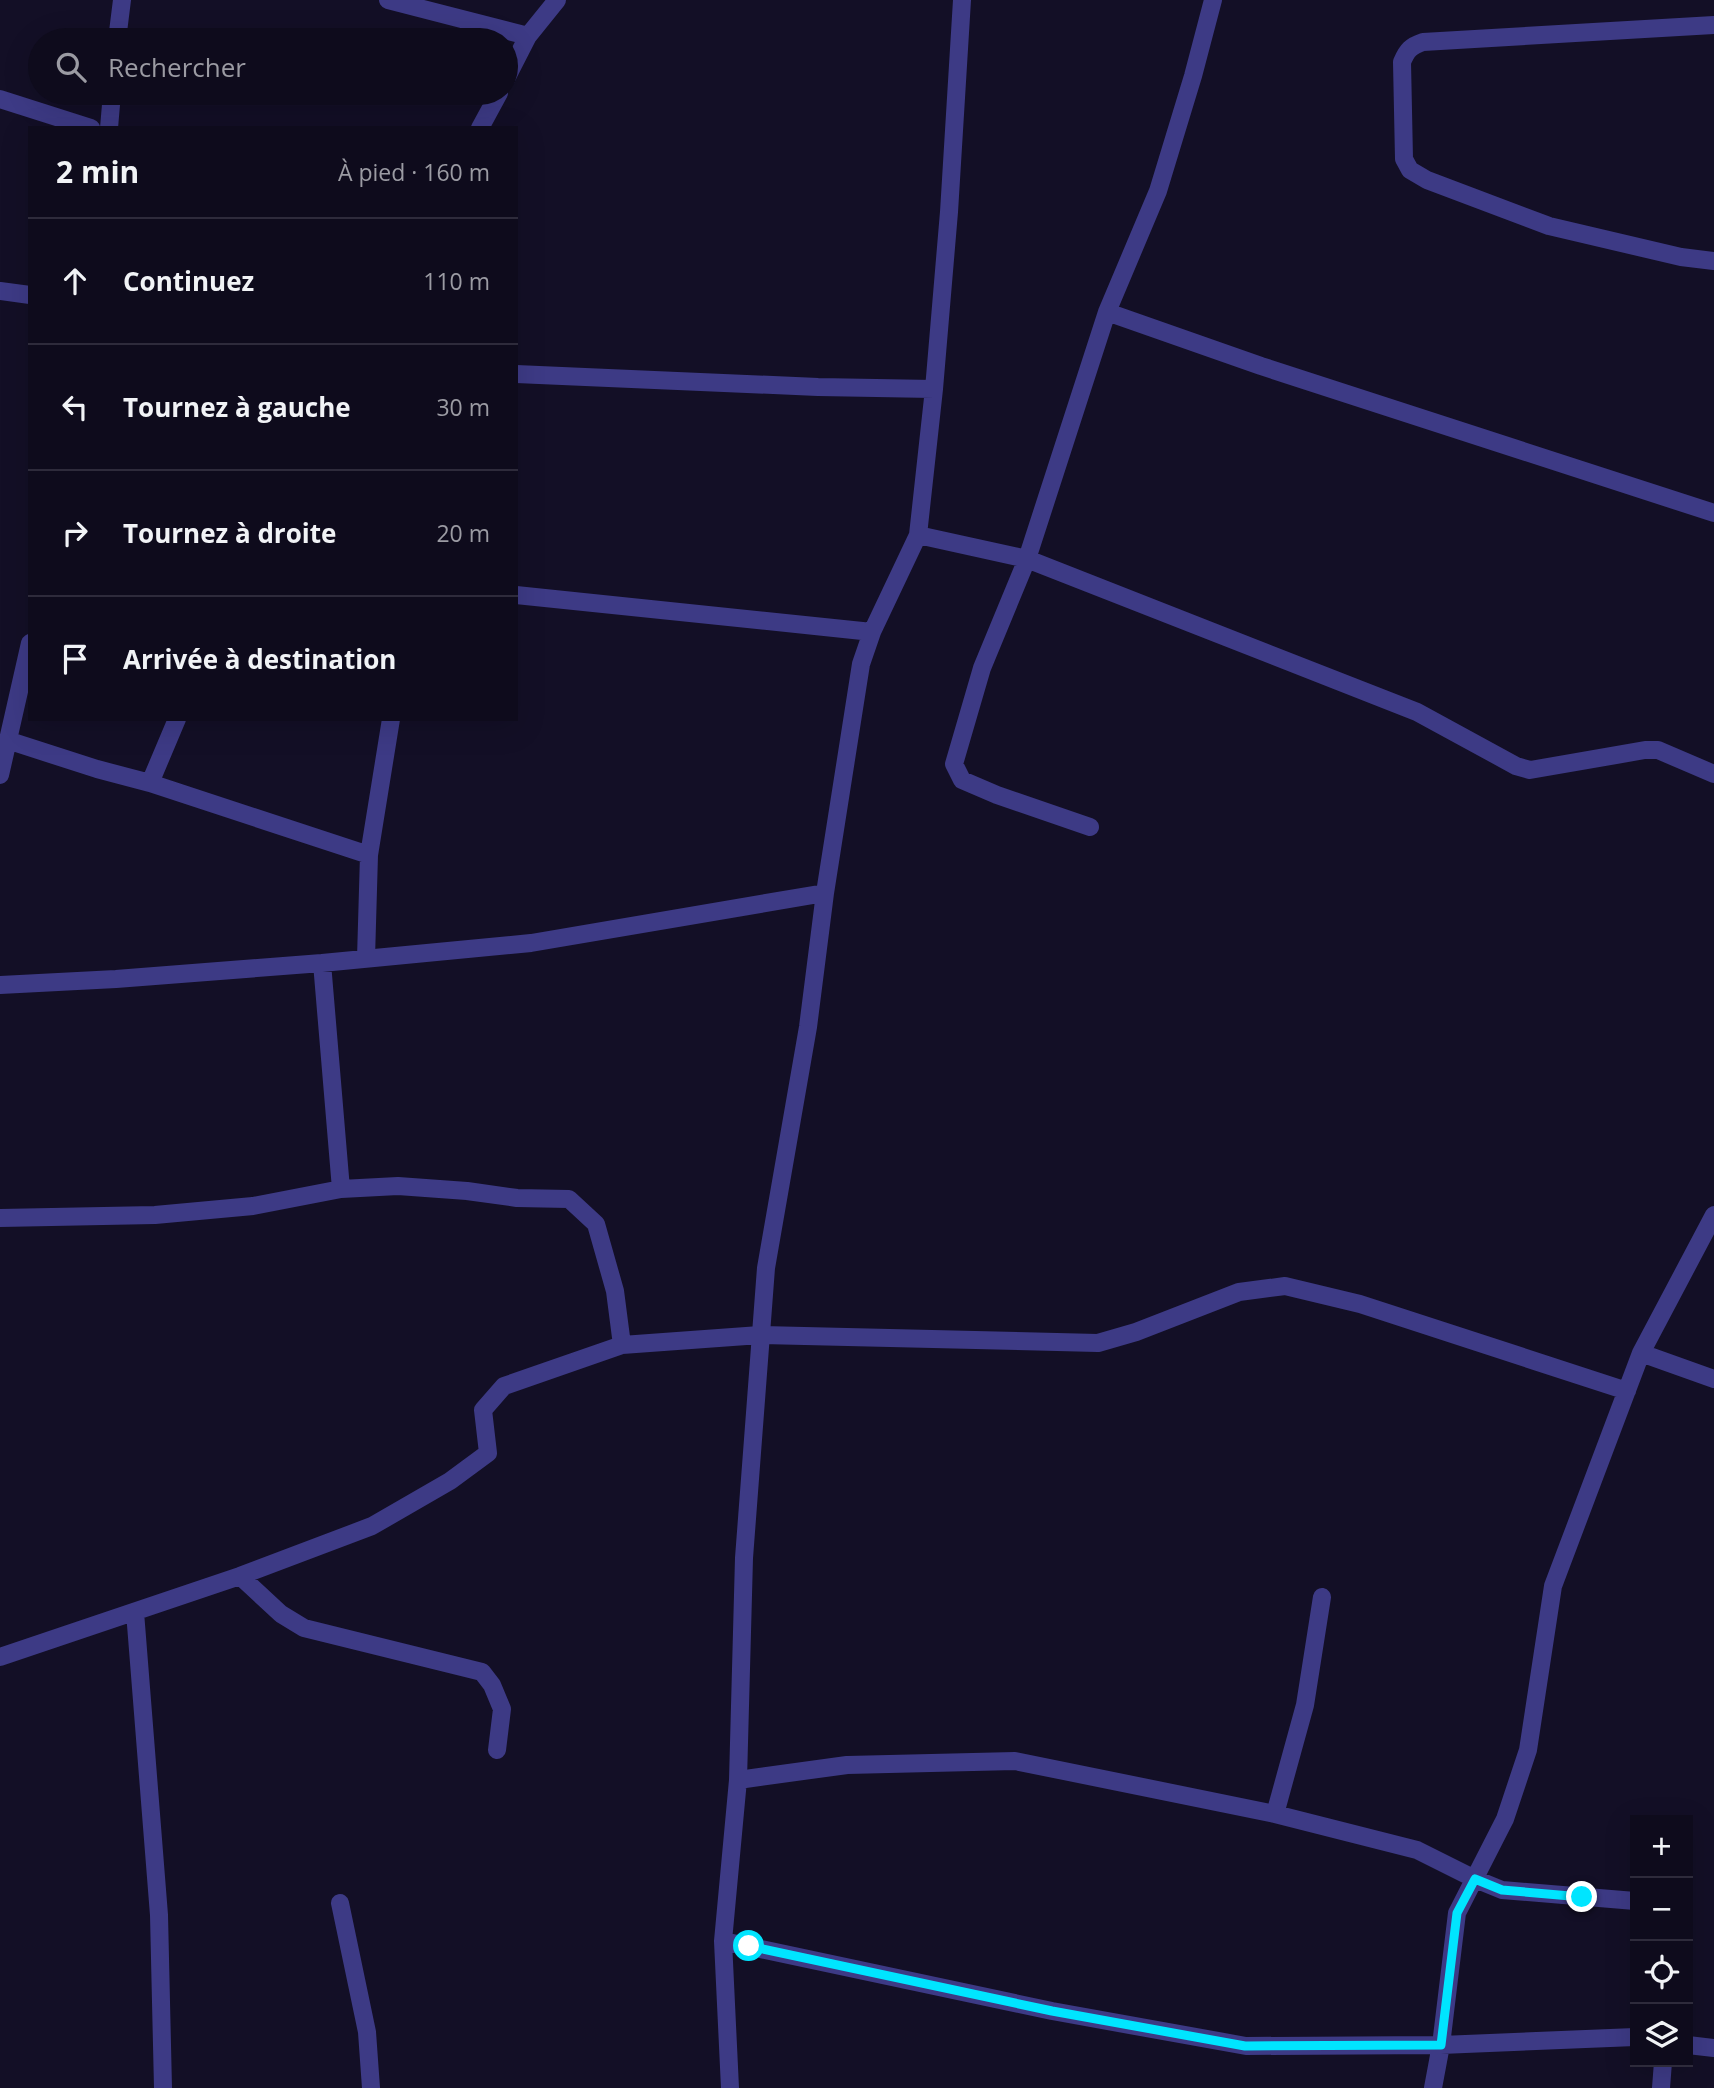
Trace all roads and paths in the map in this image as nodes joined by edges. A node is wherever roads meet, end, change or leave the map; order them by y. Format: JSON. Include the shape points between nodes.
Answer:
{"nodes":[{"id":1,"x":122,"y":0,"type":"edge"},
{"id":2,"x":388,"y":0,"type":"edge"},
{"id":3,"x":557,"y":0,"type":"edge"},
{"id":4,"x":962,"y":0,"type":"edge"},
{"id":5,"x":1213,"y":0,"type":"edge"},
{"id":6,"x":1714,"y":25,"type":"edge"},
{"id":7,"x":118,"y":28,"type":"edge"},
{"id":8,"x":497,"y":28,"type":"edge"},
{"id":9,"x":518,"y":33,"type":"edge"},
{"id":10,"x":528,"y":36,"type":"junction"},
{"id":11,"x":518,"y":56,"type":"edge"},
{"id":12,"x":0,"y":99,"type":"edge"},
{"id":13,"x":111,"y":105,"type":"edge"},
{"id":14,"x":492,"y":105,"type":"edge"},
{"id":15,"x":85,"y":126,"type":"edge"},
{"id":16,"x":109,"y":126,"type":"edge"},
{"id":17,"x":481,"y":126,"type":"edge"},
{"id":18,"x":1714,"y":261,"type":"edge"},
{"id":19,"x":0,"y":291,"type":"edge"},
{"id":20,"x":28,"y":295,"type":"edge"},
{"id":21,"x":1107,"y":312,"type":"junction"},
{"id":22,"x":518,"y":373,"type":"edge"},
{"id":23,"x":934,"y":389,"type":"junction"},
{"id":24,"x":1714,"y":513,"type":"edge"},
{"id":25,"x":918,"y":535,"type":"junction"},
{"id":26,"x":1027,"y":559,"type":"junction"},
{"id":27,"x":518,"y":595,"type":"edge"},
{"id":28,"x":872,"y":632,"type":"junction"},
{"id":29,"x":28,"y":651,"type":"edge"},
{"id":30,"x":176,"y":721,"type":"edge"},
{"id":31,"x":391,"y":721,"type":"edge"},
{"id":32,"x":7,"y":740,"type":"junction"},
{"id":33,"x":1714,"y":774,"type":"edge"},
{"id":34,"x":0,"y":775,"type":"edge"},
{"id":35,"x":150,"y":783,"type":"junction"},
{"id":36,"x":1090,"y":827,"type":"dead end"},
{"id":37,"x":369,"y":855,"type":"junction"},
{"id":38,"x":825,"y":893,"type":"junction"},
{"id":39,"x":366,"y":958,"type":"junction"},
{"id":40,"x":322,"y":963,"type":"junction"},
{"id":41,"x":0,"y":985,"type":"edge"},
{"id":42,"x":341,"y":1189,"type":"junction"},
{"id":43,"x":1714,"y":1215,"type":"edge"},
{"id":44,"x":0,"y":1218,"type":"edge"},
{"id":45,"x":760,"y":1335,"type":"junction"},
{"id":46,"x":622,"y":1345,"type":"junction"},
{"id":47,"x":1641,"y":1353,"type":"junction"},
{"id":48,"x":1714,"y":1378,"type":"edge"},
{"id":49,"x":1627,"y":1391,"type":"junction"},
{"id":50,"x":240,"y":1576,"type":"junction"},
{"id":51,"x":1322,"y":1597,"type":"dead end"},
{"id":52,"x":135,"y":1612,"type":"junction"},
{"id":53,"x":0,"y":1657,"type":"edge"},
{"id":54,"x":497,"y":1750,"type":"dead end"},
{"id":55,"x":738,"y":1780,"type":"junction"},
{"id":56,"x":1275,"y":1814,"type":"junction"},
{"id":57,"x":1475,"y":1879,"type":"junction"},
{"id":58,"x":1630,"y":1901,"type":"edge"},
{"id":59,"x":340,"y":1903,"type":"dead end"},
{"id":60,"x":723,"y":1941,"type":"junction"},
{"id":61,"x":1630,"y":2036,"type":"edge"},
{"id":62,"x":1441,"y":2045,"type":"junction"},
{"id":63,"x":1693,"y":2046,"type":"edge"},
{"id":64,"x":1714,"y":2048,"type":"edge"},
{"id":65,"x":1662,"y":2067,"type":"edge"},
{"id":66,"x":163,"y":2088,"type":"edge"},
{"id":67,"x":370,"y":2088,"type":"edge"},
{"id":68,"x":730,"y":2088,"type":"edge"},
{"id":69,"x":1433,"y":2088,"type":"edge"},
{"id":70,"x":1661,"y":2088,"type":"edge"}],
"edges":[{"from":1,"to":7,"type":"street"},
{"from":2,"to":8,"type":"street"},
{"from":3,"to":10,"type":"street"},
{"from":4,"to":23,"type":"street"},
{"from":5,"to":21,"type":"street","via":[[1158,191]]},
{"from":6,"to":18,"type":"street","via":[[1423,42],[1406,51],[1402,62],[1404,159],[1410,170],[1549,226]]},
{"from":9,"to":10,"type":"street"},
{"from":10,"to":11,"type":"street"},
{"from":12,"to":15,"type":"street"},
{"from":13,"to":16,"type":"street"},
{"from":14,"to":17,"type":"street"},
{"from":19,"to":20,"type":"street"},
{"from":21,"to":24,"type":"street"},
{"from":21,"to":26,"type":"street"},
{"from":22,"to":23,"type":"street"},
{"from":23,"to":25,"type":"street"},
{"from":25,"to":26,"type":"street"},
{"from":25,"to":28,"type":"street"},
{"from":26,"to":33,"type":"street","via":[[1417,712],[1516,766],[1530,770],[1658,750]]},
{"from":26,"to":36,"type":"street","via":[[982,668],[954,764],[962,780]]},
{"from":27,"to":28,"type":"street"},
{"from":28,"to":38,"type":"street","via":[[861,664]]},
{"from":29,"to":32,"type":"street"},
{"from":30,"to":35,"type":"street"},
{"from":31,"to":37,"type":"street"},
{"from":32,"to":34,"type":"street"},
{"from":32,"to":35,"type":"street"},
{"from":35,"to":37,"type":"street"},
{"from":37,"to":39,"type":"street"},
{"from":38,"to":39,"type":"street","via":[[531,943]]},
{"from":38,"to":45,"type":"street","via":[[808,1027],[766,1268]]},
{"from":39,"to":40,"type":"street"},
{"from":40,"to":41,"type":"street"},
{"from":40,"to":42,"type":"street"},
{"from":42,"to":44,"type":"street","via":[[253,1206],[155,1215]]},
{"from":42,"to":46,"type":"street","via":[[398,1186],[569,1199],[596,1224],[615,1291]]},
{"from":43,"to":47,"type":"street"},
{"from":45,"to":46,"type":"street"},
{"from":45,"to":49,"type":"street","via":[[1098,1343],[1239,1293],[1285,1286],[1360,1304]]},
{"from":45,"to":55,"type":"street","via":[[744,1558]]},
{"from":46,"to":50,"type":"street","via":[[504,1386],[483,1410],[488,1453],[450,1481],[372,1525]]},
{"from":47,"to":48,"type":"street"},
{"from":47,"to":49,"type":"street"},
{"from":49,"to":57,"type":"street","via":[[1553,1586],[1528,1750],[1505,1819]]},
{"from":50,"to":52,"type":"street"},
{"from":50,"to":54,"type":"street","via":[[281,1615],[304,1628],[482,1672],[502,1709]]},
{"from":51,"to":56,"type":"street","via":[[1305,1705]]},
{"from":52,"to":53,"type":"street"},
{"from":52,"to":66,"type":"street","via":[[159,1914]]},
{"from":55,"to":56,"type":"street","via":[[847,1765],[1015,1761]]},
{"from":55,"to":60,"type":"street"},
{"from":56,"to":57,"type":"street","via":[[1417,1850]]},
{"from":57,"to":58,"type":"street","via":[[1502,1890]]},
{"from":57,"to":62,"type":"street","via":[[1457,1913]]},
{"from":59,"to":67,"type":"street","via":[[367,2032]]},
{"from":60,"to":62,"type":"street","via":[[1052,2011],[1245,2046]]},
{"from":60,"to":68,"type":"street"},
{"from":61,"to":62,"type":"street"},
{"from":62,"to":69,"type":"street"},
{"from":63,"to":64,"type":"street"},
{"from":65,"to":70,"type":"street"}]}
